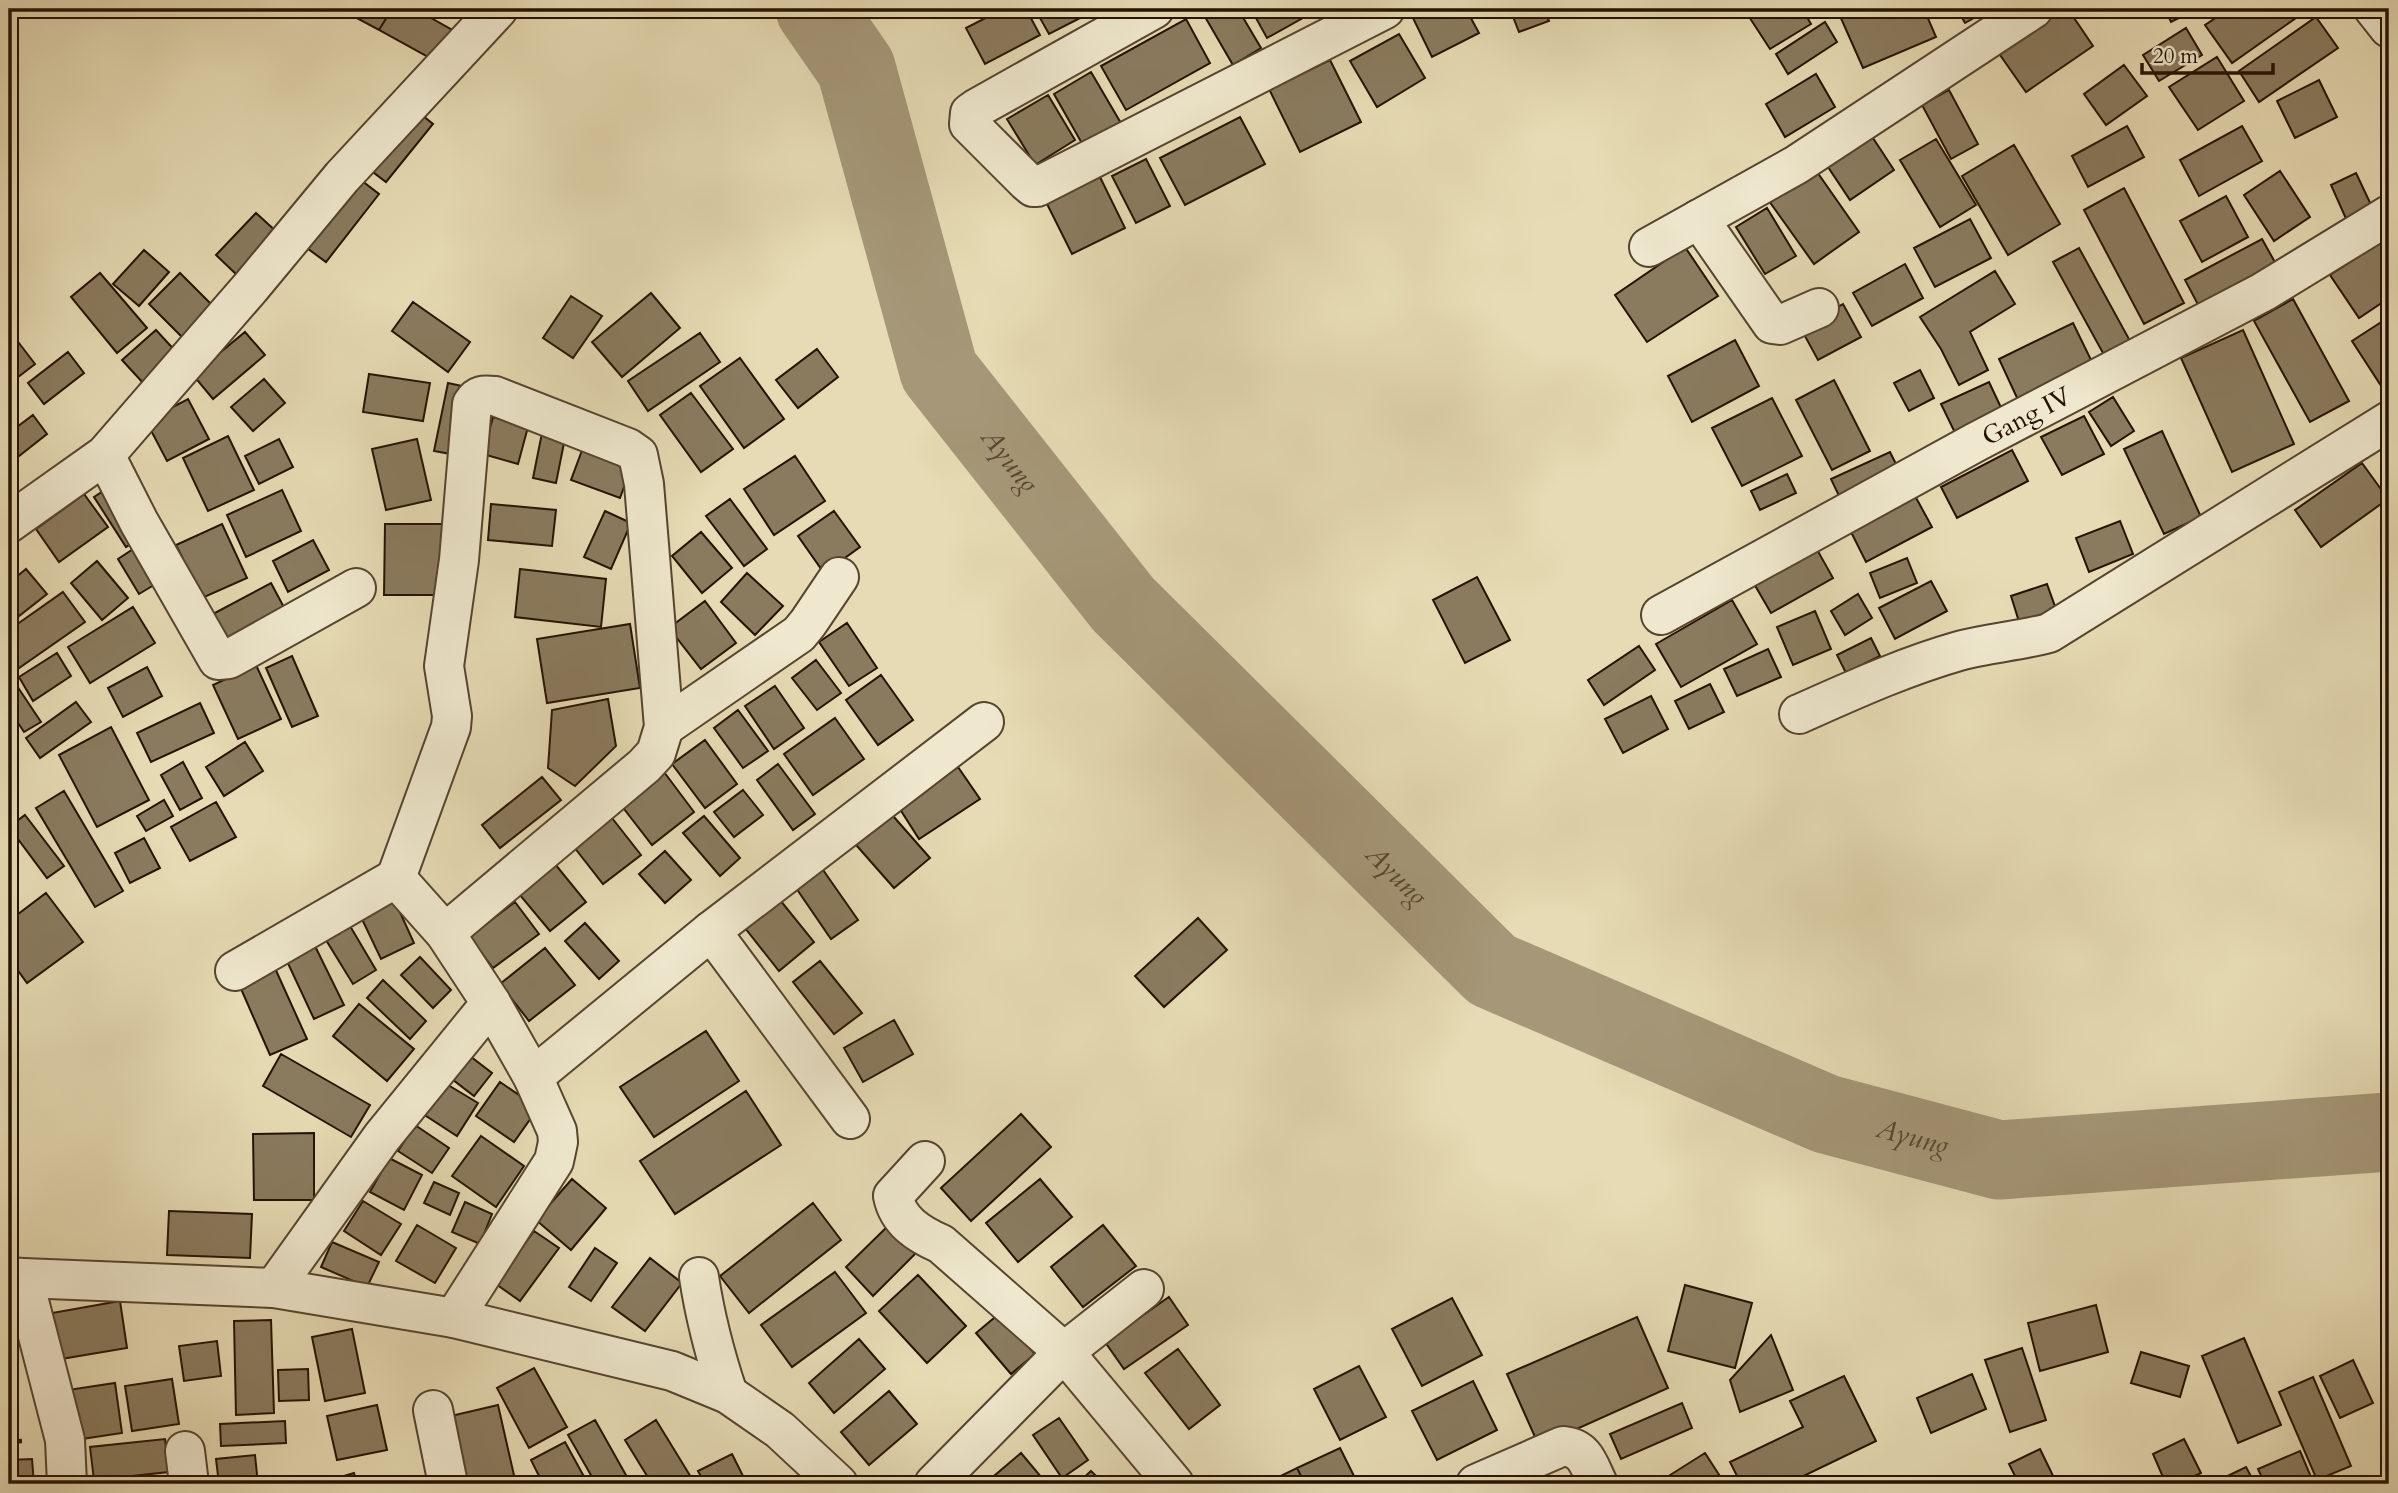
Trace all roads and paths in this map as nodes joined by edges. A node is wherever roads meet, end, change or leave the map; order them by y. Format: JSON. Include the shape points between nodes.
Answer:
{"nodes":[{"id":1,"x":498,"y":9,"type":"edge"},
{"id":2,"x":1154,"y":9,"type":"edge"},
{"id":3,"x":1385,"y":9,"type":"edge"},
{"id":4,"x":2033,"y":9,"type":"edge"},
{"id":5,"x":2374,"y":9,"type":"edge"},
{"id":6,"x":2389,"y":28,"type":"edge"},
{"id":7,"x":2389,"y":215,"type":"edge"},
{"id":8,"x":1699,"y":219,"type":"junction"},
{"id":9,"x":1649,"y":247,"type":"dead end"},
{"id":10,"x":1819,"y":308,"type":"dead end"},
{"id":11,"x":2389,"y":421,"type":"edge"},
{"id":12,"x":105,"y":455,"type":"junction"},
{"id":13,"x":9,"y":523,"type":"edge"},
{"id":14,"x":839,"y":577,"type":"dead end"},
{"id":15,"x":356,"y":588,"type":"dead end"},
{"id":16,"x":1661,"y":615,"type":"dead end"},
{"id":17,"x":1799,"y":714,"type":"dead end"},
{"id":18,"x":984,"y":722,"type":"dead end"},
{"id":19,"x":664,"y":727,"type":"junction"},
{"id":20,"x":396,"y":878,"type":"junction"},
{"id":21,"x":711,"y":931,"type":"junction"},
{"id":22,"x":445,"y":933,"type":"junction"},
{"id":23,"x":235,"y":971,"type":"dead end"},
{"id":24,"x":491,"y":1003,"type":"junction"},
{"id":25,"x":533,"y":1077,"type":"junction"},
{"id":26,"x":850,"y":1119,"type":"dead end"},
{"id":27,"x":925,"y":1161,"type":"dead end"},
{"id":28,"x":699,"y":1277,"type":"dead end"},
{"id":29,"x":16,"y":1278,"type":"edge"},
{"id":30,"x":274,"y":1288,"type":"junction"},
{"id":31,"x":1144,"y":1289,"type":"dead end"},
{"id":32,"x":454,"y":1318,"type":"junction"},
{"id":33,"x":1064,"y":1352,"type":"junction"},
{"id":34,"x":729,"y":1394,"type":"junction"},
{"id":35,"x":433,"y":1410,"type":"dead end"},
{"id":36,"x":66,"y":1484,"type":"edge"},
{"id":37,"x":448,"y":1484,"type":"edge"},
{"id":38,"x":838,"y":1484,"type":"edge"},
{"id":39,"x":934,"y":1484,"type":"edge"},
{"id":40,"x":1174,"y":1484,"type":"edge"},
{"id":41,"x":1476,"y":1484,"type":"edge"},
{"id":42,"x":1598,"y":1484,"type":"edge"}],
"edges":[{"from":1,"to":12,"type":"street","via":[[342,177]]},
{"from":2,"to":3,"type":"street","via":[[976,108],[969,124],[1037,187]]},
{"from":4,"to":8,"type":"street","via":[[1796,165]]},
{"from":5,"to":6,"type":"street"},
{"from":7,"to":16,"type":"street","name":"Gang IV","via":[[2263,292],[1976,442]]},
{"from":8,"to":9,"type":"street"},
{"from":8,"to":10,"type":"street","via":[[1772,324],[1780,325]]},
{"from":11,"to":17,"type":"street","via":[[2049,634],[1961,651],[1896,671]]},
{"from":12,"to":13,"type":"street"},
{"from":12,"to":15,"type":"street","via":[[218,660],[229,659]]},
{"from":14,"to":19,"type":"street","via":[[799,634]]},
{"from":18,"to":21,"type":"street"},
{"from":19,"to":20,"type":"street","via":[[638,455],[495,396],[476,397],[444,666],[451,727]]},
{"from":19,"to":22,"type":"street","via":[[656,753],[644,766]]},
{"from":20,"to":22,"type":"street"},
{"from":20,"to":23,"type":"street"},
{"from":21,"to":25,"type":"street"},
{"from":21,"to":26,"type":"street"},
{"from":22,"to":24,"type":"street"},
{"from":24,"to":25,"type":"street"},
{"from":24,"to":30,"type":"street","via":[[382,1137]]},
{"from":25,"to":32,"type":"street","via":[[557,1131],[557,1154]]},
{"from":27,"to":33,"type":"street","via":[[893,1196],[896,1210],[920,1235],[940,1244]]},
{"from":28,"to":34,"type":"street","via":[[715,1357]]},
{"from":29,"to":30,"type":"street"},
{"from":29,"to":36,"type":"street","via":[[65,1440]]},
{"from":30,"to":32,"type":"street"},
{"from":31,"to":33,"type":"street"},
{"from":32,"to":34,"type":"street","via":[[672,1371]]},
{"from":33,"to":39,"type":"street"},
{"from":33,"to":40,"type":"street"},
{"from":34,"to":38,"type":"street","via":[[780,1430]]},
{"from":35,"to":37,"type":"street"},
{"from":41,"to":42,"type":"street","via":[[1563,1446],[1580,1450]]}]}
